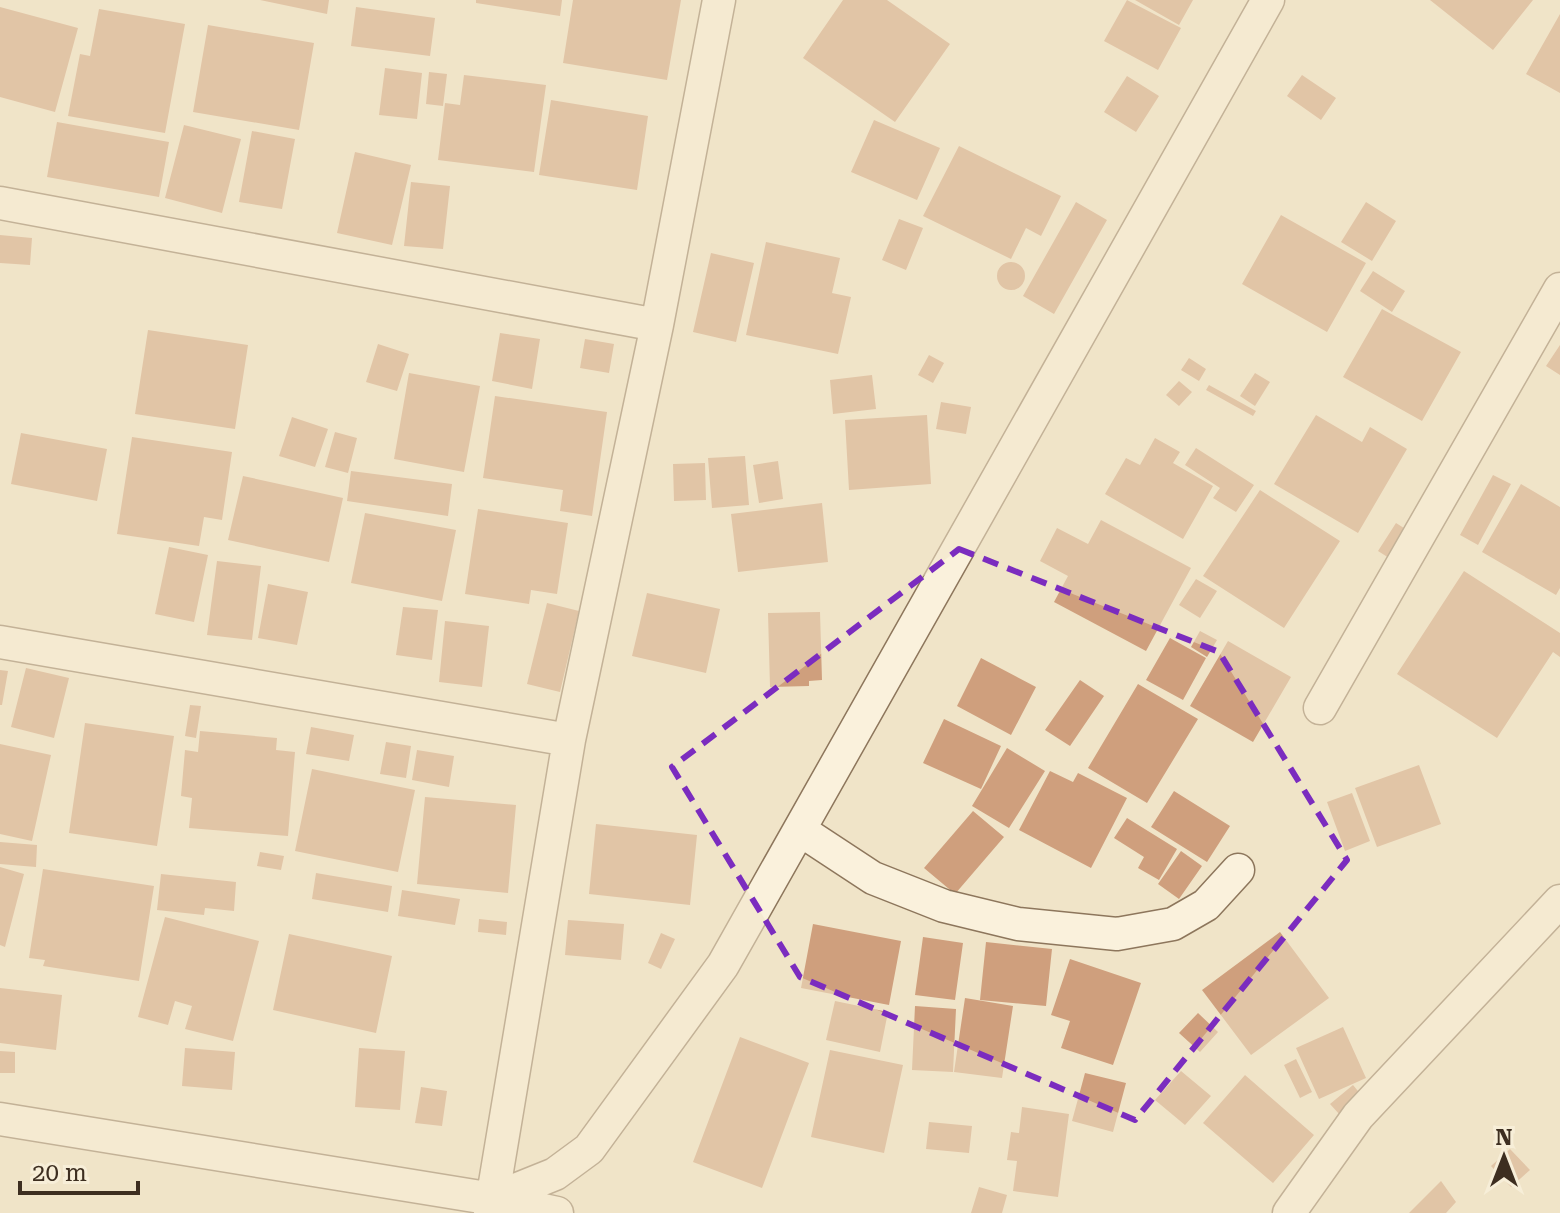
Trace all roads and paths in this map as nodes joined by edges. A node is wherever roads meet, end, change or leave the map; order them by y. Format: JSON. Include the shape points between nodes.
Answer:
{"nodes":[{"id":1,"x":719,"y":0,"type":"edge"},
{"id":2,"x":1268,"y":0,"type":"edge"},
{"id":3,"x":0,"y":203,"type":"edge"},
{"id":4,"x":1560,"y":289,"type":"edge"},
{"id":5,"x":657,"y":325,"type":"junction"},
{"id":6,"x":0,"y":642,"type":"edge"},
{"id":7,"x":1320,"y":708,"type":"dead end"},
{"id":8,"x":569,"y":740,"type":"junction"},
{"id":9,"x":800,"y":830,"type":"junction"},
{"id":10,"x":1238,"y":870,"type":"dead end"},
{"id":11,"x":1560,"y":901,"type":"edge"},
{"id":12,"x":0,"y":1119,"type":"edge"},
{"id":13,"x":491,"y":1206,"type":"edge"},
{"id":14,"x":557,"y":1213,"type":"edge"},
{"id":15,"x":1289,"y":1213,"type":"edge"}],
"edges":[{"from":1,"to":5,"type":"street"},
{"from":2,"to":9,"type":"street"},
{"from":3,"to":5,"type":"street"},
{"from":4,"to":7,"type":"street"},
{"from":5,"to":8,"type":"street"},
{"from":6,"to":8,"type":"street"},
{"from":8,"to":13,"type":"street"},
{"from":9,"to":10,"type":"street","via":[[873,878],[944,906],[1018,924],[1117,934],[1173,924],[1206,905]]},
{"from":9,"to":13,"type":"street","via":[[723,965],[589,1149],[555,1174]]},
{"from":11,"to":15,"type":"street","via":[[1358,1116]]},
{"from":12,"to":13,"type":"street"},
{"from":13,"to":14,"type":"street"}]}
